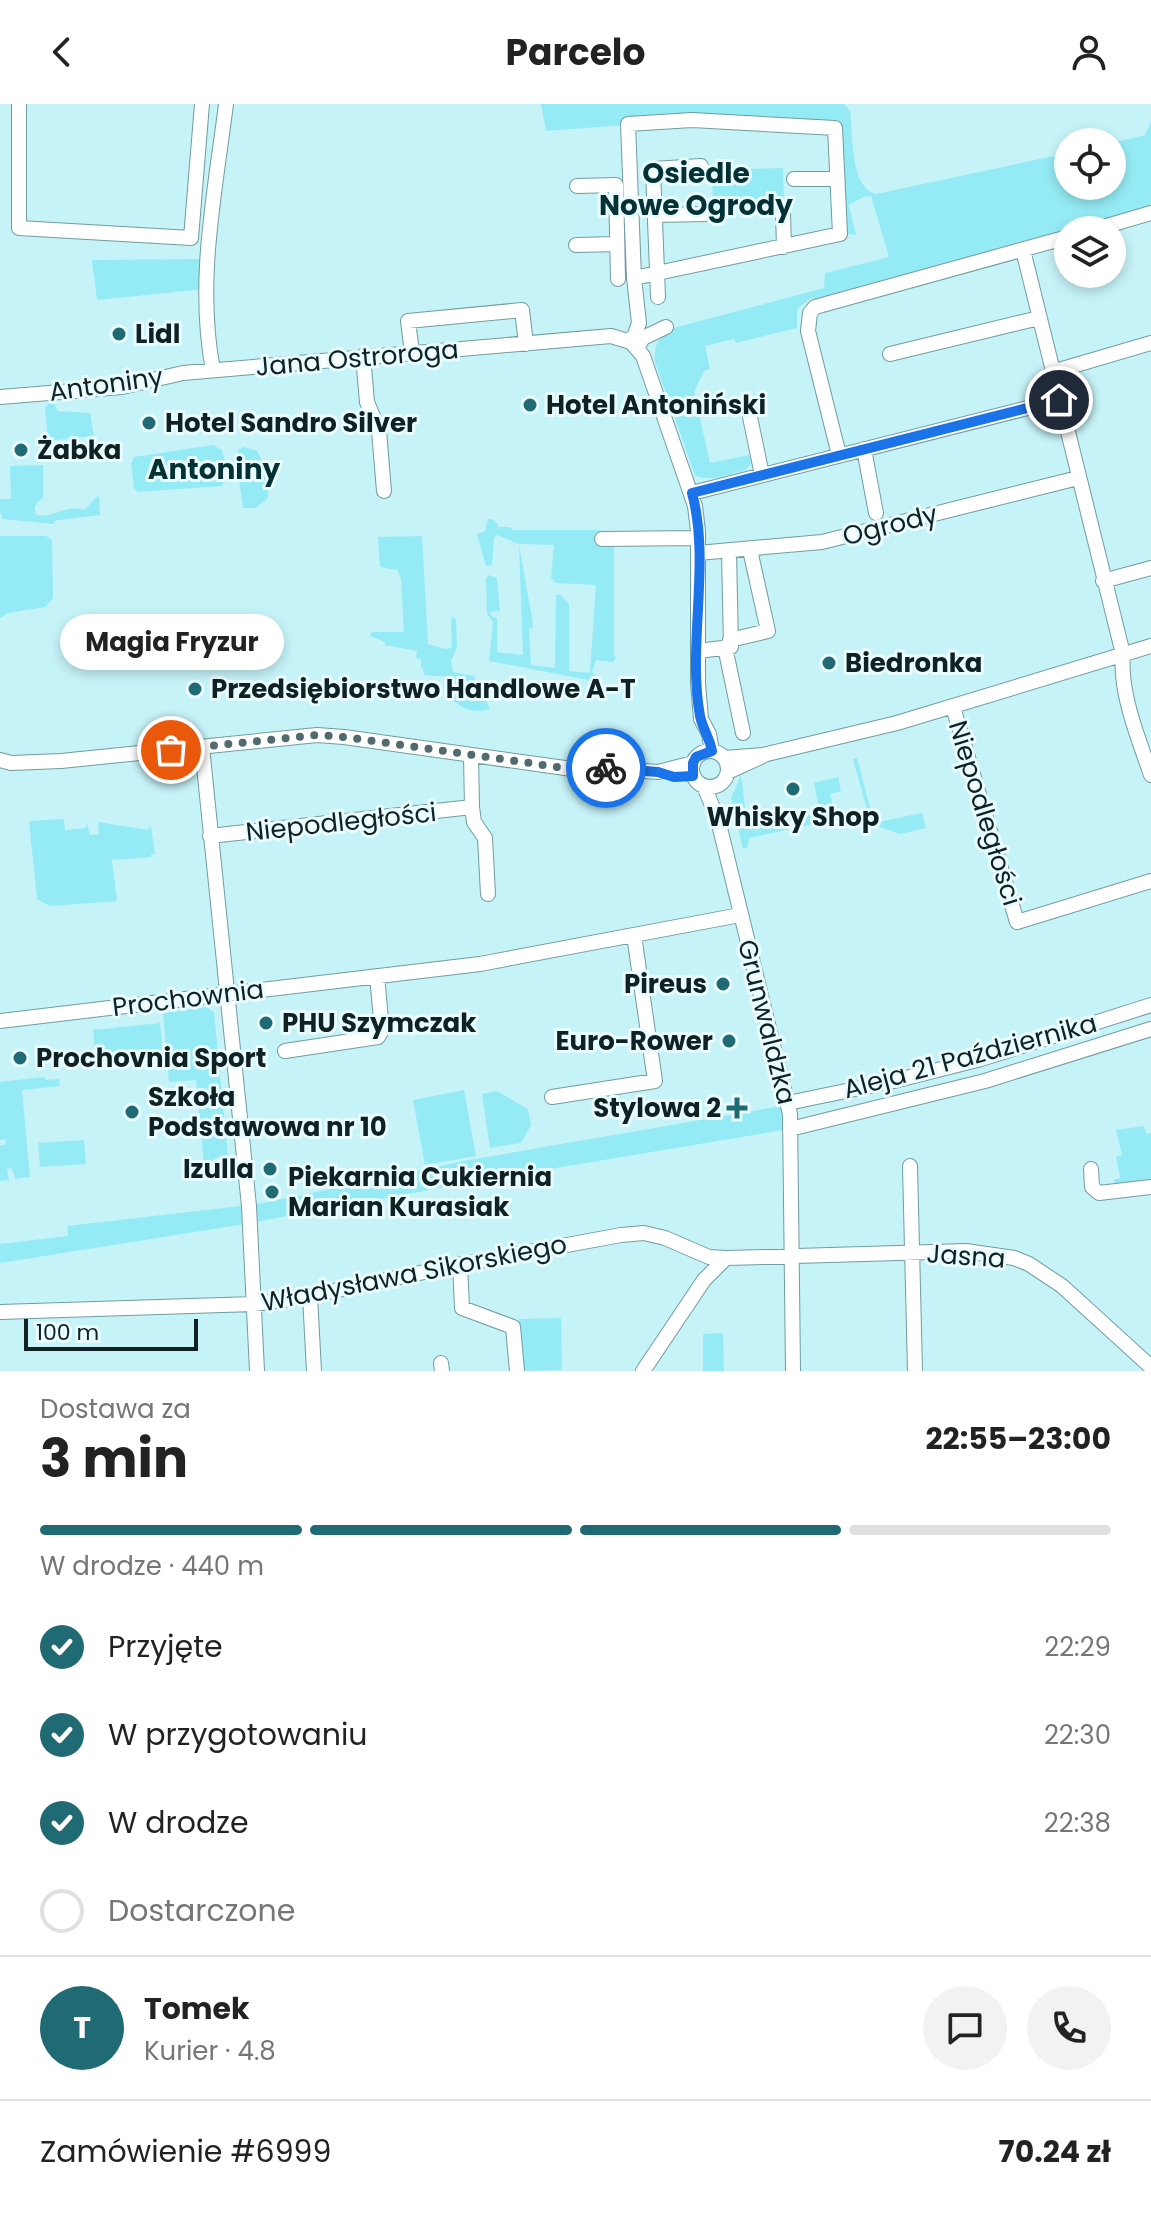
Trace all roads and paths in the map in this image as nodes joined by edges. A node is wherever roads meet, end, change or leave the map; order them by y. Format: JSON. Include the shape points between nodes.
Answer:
{"nodes":[{"id":1,"x":19,"y":104,"type":"edge"},
{"id":2,"x":202,"y":104,"type":"edge"},
{"id":3,"x":226,"y":104,"type":"edge"},
{"id":4,"x":701,"y":166,"type":"dead end"},
{"id":5,"x":794,"y":179,"type":"dead end"},
{"id":6,"x":837,"y":179,"type":"junction"},
{"id":7,"x":577,"y":186,"type":"dead end"},
{"id":8,"x":783,"y":213,"type":"dead end"},
{"id":9,"x":1151,"y":213,"type":"edge"},
{"id":10,"x":706,"y":214,"type":"dead end"},
{"id":11,"x":655,"y":215,"type":"junction"},
{"id":12,"x":1126,"y":220,"type":"edge"},
{"id":13,"x":191,"y":238,"type":"junction"},
{"id":14,"x":209,"y":240,"type":"junction"},
{"id":15,"x":1054,"y":241,"type":"edge"},
{"id":16,"x":617,"y":244,"type":"junction"},
{"id":17,"x":576,"y":245,"type":"dead end"},
{"id":18,"x":784,"y":247,"type":"junction"},
{"id":19,"x":1023,"y":250,"type":"junction"},
{"id":20,"x":657,"y":274,"type":"junction"},
{"id":21,"x":634,"y":278,"type":"junction"},
{"id":22,"x":618,"y":279,"type":"dead end"},
{"id":23,"x":658,"y":297,"type":"dead end"},
{"id":24,"x":1039,"y":318,"type":"junction"},
{"id":25,"x":666,"y":327,"type":"dead end"},
{"id":26,"x":632,"y":343,"type":"junction"},
{"id":27,"x":1151,"y":343,"type":"edge"},
{"id":28,"x":526,"y":344,"type":"junction"},
{"id":29,"x":412,"y":353,"type":"junction"},
{"id":30,"x":890,"y":354,"type":"dead end"},
{"id":31,"x":363,"y":356,"type":"junction"},
{"id":32,"x":213,"y":370,"type":"junction"},
{"id":33,"x":1052,"y":372,"type":"junction"},
{"id":34,"x":0,"y":397,"type":"edge"},
{"id":35,"x":1059,"y":400,"type":"junction"},
{"id":36,"x":750,"y":417,"type":"dead end"},
{"id":37,"x":864,"y":449,"type":"junction"},
{"id":38,"x":839,"y":455,"type":"junction"},
{"id":39,"x":762,"y":475,"type":"junction"},
{"id":40,"x":1078,"y":478,"type":"junction"},
{"id":41,"x":384,"y":491,"type":"dead end"},
{"id":42,"x":692,"y":493,"type":"junction"},
{"id":43,"x":876,"y":513,"type":"dead end"},
{"id":44,"x":602,"y":539,"type":"dead end"},
{"id":45,"x":698,"y":546,"type":"junction"},
{"id":46,"x":750,"y":550,"type":"junction"},
{"id":47,"x":729,"y":552,"type":"junction"},
{"id":48,"x":1151,"y":568,"type":"edge"},
{"id":49,"x":1103,"y":581,"type":"junction"},
{"id":50,"x":727,"y":644,"type":"junction"},
{"id":51,"x":1151,"y":646,"type":"edge"},
{"id":52,"x":698,"y":651,"type":"junction"},
{"id":53,"x":1123,"y":654,"type":"junction"},
{"id":54,"x":953,"y":707,"type":"junction"},
{"id":55,"x":743,"y":733,"type":"dead end"},
{"id":56,"x":202,"y":747,"type":"junction"},
{"id":57,"x":471,"y":755,"type":"junction"},
{"id":58,"x":4,"y":764,"type":"edge"},
{"id":59,"x":710,"y":768,"type":"junction"},
{"id":60,"x":1151,"y":775,"type":"edge"},
{"id":61,"x":472,"y":807,"type":"junction"},
{"id":62,"x":210,"y":836,"type":"junction"},
{"id":63,"x":1151,"y":881,"type":"edge"},
{"id":64,"x":488,"y":894,"type":"dead end"},
{"id":65,"x":740,"y":915,"type":"junction"},
{"id":66,"x":634,"y":935,"type":"junction"},
{"id":67,"x":377,"y":976,"type":"junction"},
{"id":68,"x":229,"y":994,"type":"junction"},
{"id":69,"x":1151,"y":1005,"type":"edge"},
{"id":70,"x":0,"y":1021,"type":"edge"},
{"id":71,"x":1151,"y":1029,"type":"edge"},
{"id":72,"x":285,"y":1051,"type":"dead end"},
{"id":73,"x":552,"y":1097,"type":"dead end"},
{"id":74,"x":788,"y":1103,"type":"junction"},
{"id":75,"x":790,"y":1129,"type":"junction"},
{"id":76,"x":910,"y":1166,"type":"dead end"},
{"id":77,"x":1091,"y":1169,"type":"dead end"},
{"id":78,"x":1151,"y":1187,"type":"edge"},
{"id":79,"x":694,"y":1252,"type":"junction"},
{"id":80,"x":912,"y":1252,"type":"junction"},
{"id":81,"x":791,"y":1256,"type":"junction"},
{"id":82,"x":726,"y":1258,"type":"junction"},
{"id":83,"x":460,"y":1264,"type":"junction"},
{"id":84,"x":704,"y":1280,"type":"junction"},
{"id":85,"x":310,"y":1296,"type":"junction"},
{"id":86,"x":254,"y":1304,"type":"junction"},
{"id":87,"x":0,"y":1312,"type":"edge"},
{"id":88,"x":1151,"y":1367,"type":"edge"},
{"id":89,"x":257,"y":1371,"type":"edge"},
{"id":90,"x":314,"y":1371,"type":"edge"},
{"id":91,"x":517,"y":1371,"type":"edge"},
{"id":92,"x":643,"y":1371,"type":"edge"},
{"id":93,"x":793,"y":1371,"type":"edge"},
{"id":94,"x":915,"y":1371,"type":"edge"}],
"edges":[{"from":1,"to":13,"type":"street","via":[[19,228]]},
{"from":2,"to":13,"type":"street"},
{"from":3,"to":14,"type":"street"},
{"from":4,"to":11,"type":"street","via":[[653,169]]},
{"from":5,"to":6,"type":"street"},
{"from":6,"to":18,"type":"street","via":[[840,234]]},
{"from":6,"to":21,"type":"street","via":[[835,128],[692,120],[628,124]]},
{"from":7,"to":16,"type":"street","via":[[616,185]]},
{"from":8,"to":18,"type":"street"},
{"from":9,"to":12,"type":"street"},
{"from":10,"to":11,"type":"street"},
{"from":11,"to":20,"type":"street"},
{"from":13,"to":14,"type":"street"},
{"from":14,"to":32,"type":"street","via":[[205,317]]},
{"from":15,"to":19,"type":"street"},
{"from":16,"to":17,"type":"street"},
{"from":16,"to":22,"type":"street"},
{"from":18,"to":20,"type":"street"},
{"from":19,"to":24,"type":"street"},
{"from":19,"to":38,"type":"street","via":[[815,307],[808,331]]},
{"from":20,"to":21,"type":"street"},
{"from":20,"to":23,"type":"street"},
{"from":21,"to":26,"type":"street","via":[[639,323]]},
{"from":24,"to":30,"type":"street"},
{"from":24,"to":33,"type":"street"},
{"from":25,"to":26,"type":"street"},
{"from":26,"to":28,"type":"street","name":"Jana Ostroroga","via":[[611,336]]},
{"from":26,"to":42,"type":"street","name":"Grunwaldzka","via":[[643,356]]},
{"from":27,"to":33,"type":"street"},
{"from":28,"to":29,"type":"street","name":"Jana Ostroroga"},
{"from":28,"to":29,"type":"street","via":[[522,310],[408,321]]},
{"from":29,"to":31,"type":"street","name":"Jana Ostroroga"},
{"from":31,"to":32,"type":"street","name":"Jana Ostroroga"},
{"from":31,"to":41,"type":"street","via":[[367,402],[379,431]]},
{"from":32,"to":34,"type":"street","name":"Antoniny","via":[[122,387],[21,389]]},
{"from":33,"to":35,"type":"street"},
{"from":35,"to":37,"type":"street"},
{"from":35,"to":40,"type":"street"},
{"from":36,"to":39,"type":"street"},
{"from":37,"to":38,"type":"street"},
{"from":37,"to":43,"type":"street","name":"Ogrody"},
{"from":38,"to":39,"type":"street"},
{"from":39,"to":42,"type":"street"},
{"from":40,"to":46,"type":"street","name":"Ogrody","via":[[822,542]]},
{"from":40,"to":49,"type":"street"},
{"from":42,"to":45,"type":"street","name":"Grunwaldzka"},
{"from":44,"to":45,"type":"street","name":"Ogrody"},
{"from":45,"to":47,"type":"street","name":"Ogrody"},
{"from":45,"to":52,"type":"street","name":"Grunwaldzka"},
{"from":46,"to":47,"type":"street","name":"Ogrody"},
{"from":46,"to":50,"type":"street","via":[[768,631]]},
{"from":47,"to":50,"type":"street"},
{"from":48,"to":49,"type":"street"},
{"from":49,"to":53,"type":"street"},
{"from":50,"to":52,"type":"street"},
{"from":50,"to":55,"type":"street"},
{"from":51,"to":53,"type":"street","name":"Niepodległości"},
{"from":52,"to":59,"type":"street","name":"Grunwaldzka","via":[[698,735]]},
{"from":53,"to":54,"type":"street","name":"Niepodległości"},
{"from":53,"to":60,"type":"street","via":[[1133,721]]},
{"from":54,"to":59,"type":"street","name":"Niepodległości"},
{"from":54,"to":63,"type":"street","name":"Niepodległości","via":[[1017,922]]},
{"from":56,"to":57,"type":"street","name":"Niepodległości","via":[[317,735]]},
{"from":56,"to":58,"type":"street","name":"Niepodległości"},
{"from":56,"to":62,"type":"street"},
{"from":57,"to":59,"type":"street","name":"Niepodległości","via":[[572,769]]},
{"from":57,"to":61,"type":"street","name":"Niepodległości"},
{"from":59,"to":65,"type":"street","name":"Grunwaldzka"},
{"from":61,"to":62,"type":"street","name":"Niepodległości"},
{"from":61,"to":64,"type":"street","name":"Niepodległości","via":[[485,838]]},
{"from":62,"to":68,"type":"street"},
{"from":65,"to":66,"type":"street","name":"Prochownia"},
{"from":65,"to":74,"type":"street","name":"Grunwaldzka"},
{"from":66,"to":67,"type":"street","name":"Prochownia","via":[[480,964]]},
{"from":66,"to":73,"type":"street","via":[[655,1081]]},
{"from":67,"to":68,"type":"street","name":"Prochownia"},
{"from":67,"to":72,"type":"street","via":[[382,1030],[378,1037]]},
{"from":68,"to":70,"type":"street","name":"Prochownia"},
{"from":68,"to":86,"type":"street"},
{"from":69,"to":74,"type":"street","name":"Aleja 21 Października","via":[[981,1059]]},
{"from":71,"to":75,"type":"street","name":"Aleja 21 Października","via":[[985,1081]]},
{"from":74,"to":75,"type":"street","name":"Grunwaldzka"},
{"from":75,"to":81,"type":"street","name":"Grunwaldzka"},
{"from":76,"to":80,"type":"street"},
{"from":77,"to":78,"type":"street","via":[[1092,1187],[1099,1193]]},
{"from":79,"to":82,"type":"street","name":"Władysława Sikorskiego"},
{"from":79,"to":83,"type":"street","name":"Władysława Sikorskiego","via":[[644,1233]]},
{"from":79,"to":84,"type":"street"},
{"from":80,"to":81,"type":"street","name":"Jasna"},
{"from":80,"to":88,"type":"street","name":"Jasna","via":[[987,1253],[1029,1264],[1062,1286]]},
{"from":80,"to":94,"type":"street"},
{"from":81,"to":82,"type":"street","name":"Jasna"},
{"from":81,"to":93,"type":"street","name":"Grunwaldzka"},
{"from":82,"to":84,"type":"street"},
{"from":83,"to":85,"type":"street","name":"Władysława Sikorskiego"},
{"from":83,"to":91,"type":"street","via":[[462,1308],[512,1326]]},
{"from":84,"to":92,"type":"street"},
{"from":85,"to":86,"type":"street","name":"Władysława Sikorskiego"},
{"from":85,"to":90,"type":"street"},
{"from":86,"to":87,"type":"street","name":"Władysława Sikorskiego"},
{"from":86,"to":89,"type":"street"}]}
